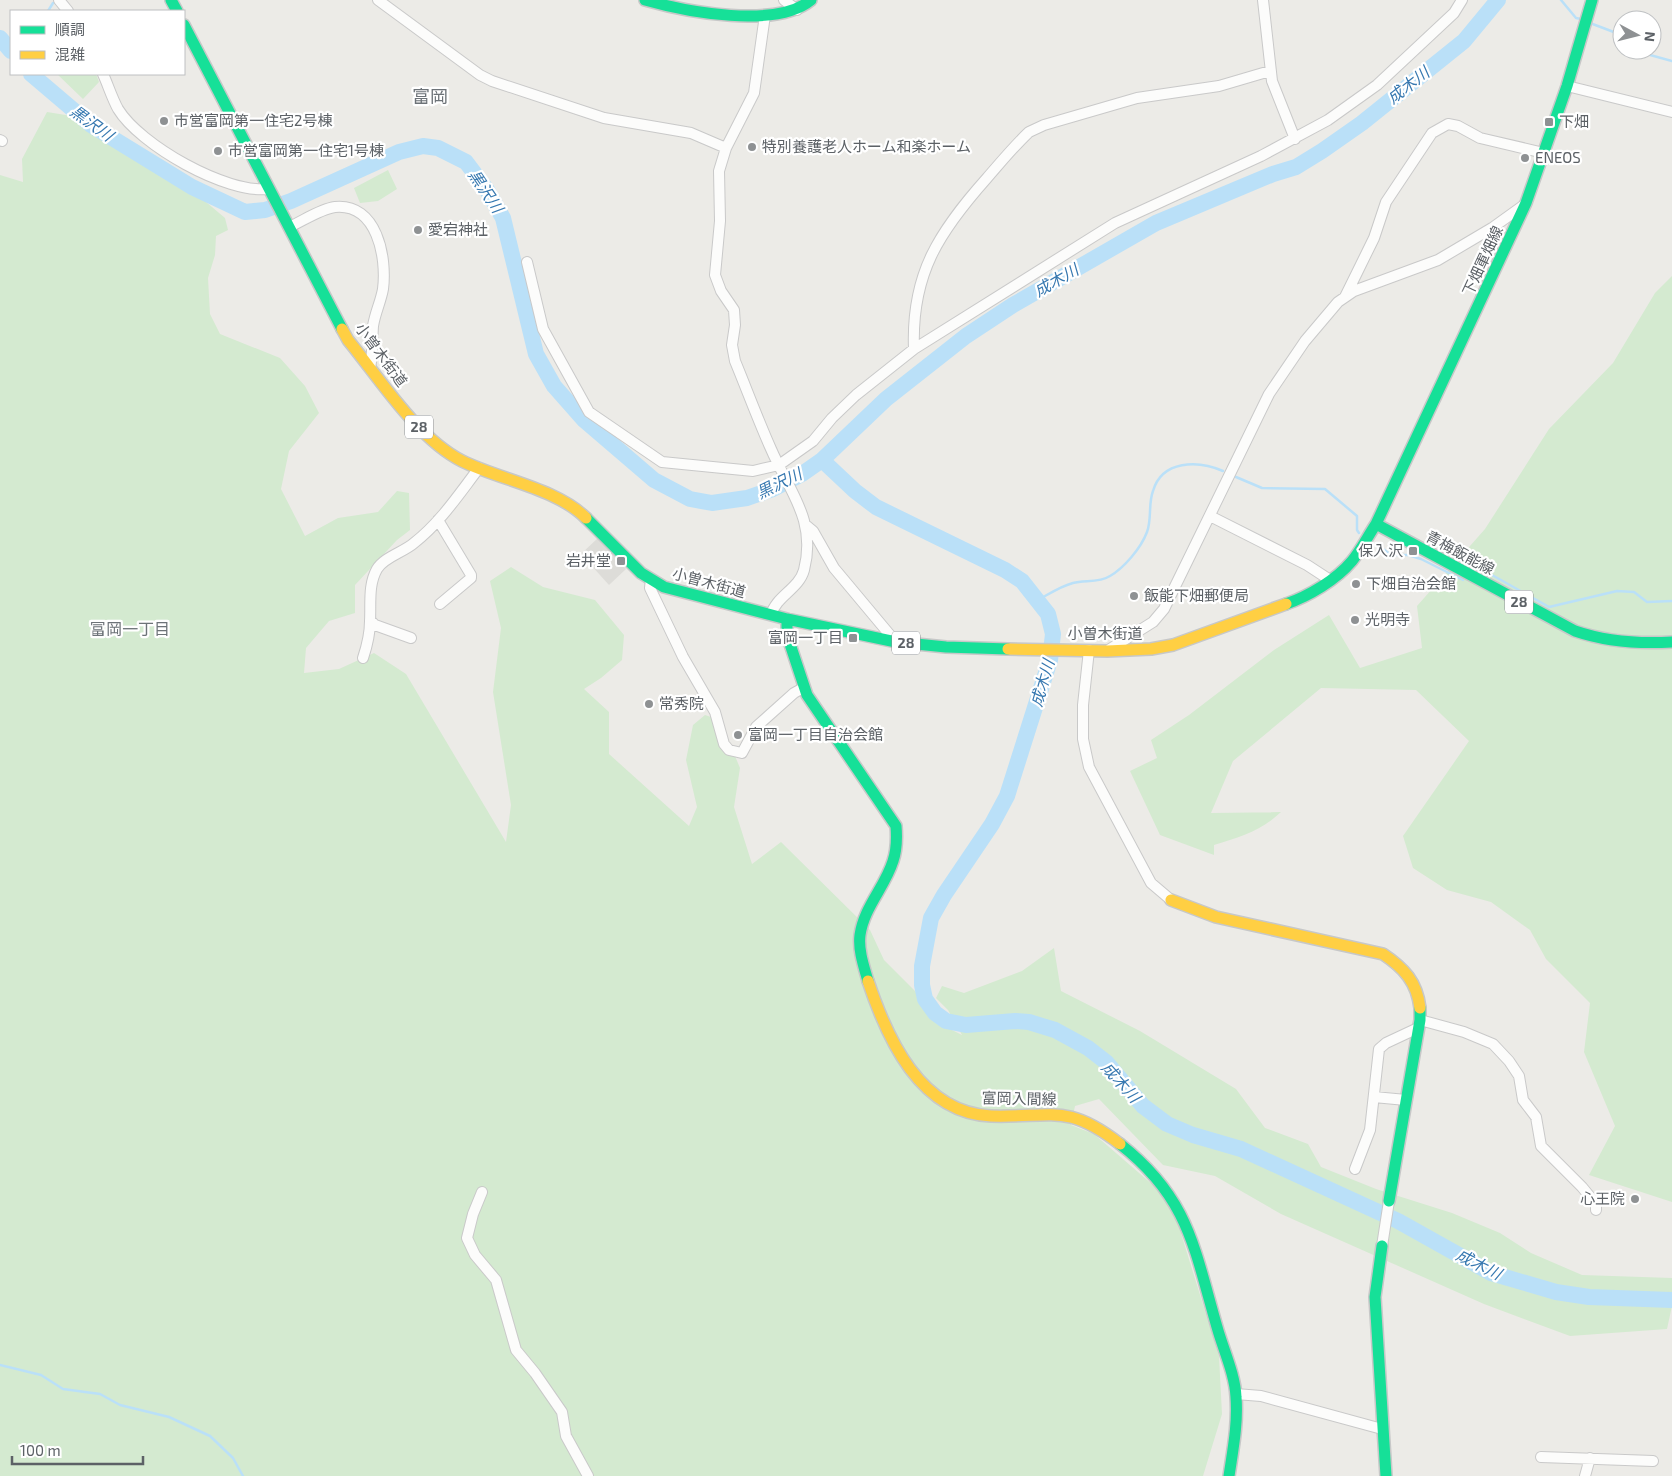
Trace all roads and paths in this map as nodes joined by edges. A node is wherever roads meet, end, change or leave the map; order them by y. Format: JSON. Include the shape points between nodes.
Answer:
{"nodes":[{"id":1,"x":59,"y":0,"type":"edge"},
{"id":2,"x":378,"y":0,"type":"edge"},
{"id":3,"x":645,"y":0,"type":"edge"},
{"id":4,"x":784,"y":0,"type":"edge"},
{"id":5,"x":811,"y":0,"type":"edge"},
{"id":6,"x":1263,"y":0,"type":"edge"},
{"id":7,"x":1462,"y":0,"type":"edge"},
{"id":8,"x":1592,"y":0,"type":"edge"},
{"id":9,"x":67,"y":10,"type":"edge"},
{"id":10,"x":797,"y":10,"type":"junction"},
{"id":11,"x":765,"y":15,"type":"junction"},
{"id":12,"x":185,"y":27,"type":"edge"},
{"id":13,"x":1270,"y":71,"type":"junction"},
{"id":14,"x":102,"y":75,"type":"edge"},
{"id":15,"x":1567,"y":86,"type":"junction"},
{"id":16,"x":1672,"y":112,"type":"edge"},
{"id":17,"x":1295,"y":138,"type":"junction"},
{"id":18,"x":726,"y":148,"type":"junction"},
{"id":19,"x":1544,"y":153,"type":"junction"},
{"id":20,"x":270,"y":191,"type":"junction"},
{"id":21,"x":1526,"y":203,"type":"junction"},
{"id":22,"x":287,"y":223,"type":"junction"},
{"id":23,"x":527,"y":262,"type":"dead end"},
{"id":24,"x":1344,"y":298,"type":"junction"},
{"id":25,"x":914,"y":349,"type":"junction"},
{"id":26,"x":370,"y":368,"type":"junction"},
{"id":27,"x":779,"y":465,"type":"junction"},
{"id":28,"x":479,"y":468,"type":"junction"},
{"id":29,"x":1210,"y":516,"type":"junction"},
{"id":30,"x":438,"y":520,"type":"junction"},
{"id":31,"x":1376,"y":524,"type":"junction"},
{"id":32,"x":807,"y":526,"type":"junction"},
{"id":33,"x":650,"y":579,"type":"junction"},
{"id":34,"x":1330,"y":580,"type":"junction"},
{"id":35,"x":440,"y":604,"type":"dead end"},
{"id":36,"x":771,"y":614,"type":"junction"},
{"id":37,"x":787,"y":619,"type":"junction"},
{"id":38,"x":370,"y":620,"type":"junction"},
{"id":39,"x":411,"y":638,"type":"dead end"},
{"id":40,"x":896,"y":642,"type":"junction"},
{"id":41,"x":1672,"y":642,"type":"edge"},
{"id":42,"x":1085,"y":650,"type":"junction"},
{"id":43,"x":1107,"y":651,"type":"junction"},
{"id":44,"x":363,"y":658,"type":"dead end"},
{"id":45,"x":804,"y":688,"type":"junction"},
{"id":46,"x":1171,"y":900,"type":"joint"},
{"id":47,"x":1419,"y":1024,"type":"junction"},
{"id":48,"x":1374,"y":1098,"type":"junction"},
{"id":49,"x":1406,"y":1100,"type":"junction"},
{"id":50,"x":1355,"y":1169,"type":"dead end"},
{"id":51,"x":482,"y":1192,"type":"dead end"},
{"id":52,"x":1389,"y":1201,"type":"joint"},
{"id":53,"x":1596,"y":1210,"type":"dead end"},
{"id":54,"x":1382,"y":1246,"type":"joint"},
{"id":55,"x":1236,"y":1394,"type":"junction"},
{"id":56,"x":1382,"y":1429,"type":"junction"},
{"id":57,"x":1541,"y":1457,"type":"dead end"},
{"id":58,"x":1590,"y":1458,"type":"junction"},
{"id":59,"x":1653,"y":1461,"type":"dead end"},
{"id":60,"x":588,"y":1476,"type":"edge"},
{"id":61,"x":1229,"y":1476,"type":"edge"},
{"id":62,"x":1386,"y":1476,"type":"edge"},
{"id":63,"x":1585,"y":1476,"type":"edge"}],
"edges":[{"from":1,"to":9,"type":"street"},
{"from":2,"to":18,"type":"street","via":[[492,81],[604,118],[691,133]]},
{"from":3,"to":11,"type":"main road","via":[[675,8]]},
{"from":4,"to":10,"type":"street"},
{"from":5,"to":10,"type":"main road"},
{"from":6,"to":13,"type":"street"},
{"from":7,"to":17,"type":"street","via":[[1454,13],[1377,85],[1328,120]]},
{"from":8,"to":15,"type":"main road","name":"下畑軍畑線"},
{"from":10,"to":11,"type":"main road"},
{"from":11,"to":18,"type":"street","via":[[754,93]]},
{"from":12,"to":20,"type":"main road","name":"小曽木街道","number":"28"},
{"from":13,"to":17,"type":"street"},
{"from":13,"to":25,"type":"street","via":[[1219,86],[1128,100],[1029,132],[956,213],[937,245],[919,288],[913,321]]},
{"from":14,"to":20,"type":"street","via":[[119,110],[142,133],[177,159],[210,178]]},
{"from":15,"to":16,"type":"street"},
{"from":15,"to":19,"type":"main road","name":"下畑軍畑線"},
{"from":17,"to":25,"type":"street","via":[[1115,223]]},
{"from":18,"to":27,"type":"street","via":[[719,172],[716,275],[734,310],[732,345],[735,361]]},
{"from":19,"to":21,"type":"main road","name":"下畑軍畑線"},
{"from":19,"to":24,"type":"street","via":[[1480,138],[1448,124],[1432,133],[1386,202],[1374,238]]},
{"from":20,"to":22,"type":"main road","name":"小曽木街道","number":"28"},
{"from":21,"to":24,"type":"street","via":[[1438,260],[1354,291]]},
{"from":21,"to":31,"type":"main road","name":"下畑軍畑線"},
{"from":22,"to":26,"type":"main road","name":"小曽木街道","number":"28","via":[[348,340]]},
{"from":22,"to":26,"type":"street","via":[[337,207],[354,211],[371,222],[380,248],[384,280],[373,325]]},
{"from":23,"to":27,"type":"street","via":[[544,329],[589,412],[662,462],[753,471]]},
{"from":24,"to":29,"type":"street","via":[[1305,341],[1269,394]]},
{"from":25,"to":27,"type":"street","via":[[856,395],[813,441]]},
{"from":26,"to":28,"type":"main road","name":"小曽木街道","number":"28","via":[[436,444]]},
{"from":27,"to":32,"type":"street","via":[[786,474]]},
{"from":28,"to":30,"type":"street"},
{"from":28,"to":33,"type":"main road","name":"小曽木街道","number":"28","via":[[560,500],[578,511]]},
{"from":29,"to":34,"type":"street","via":[[1307,564]]},
{"from":29,"to":43,"type":"street","via":[[1170,600],[1159,616]]},
{"from":30,"to":35,"type":"street","via":[[471,575]]},
{"from":30,"to":38,"type":"street","via":[[414,543],[378,568],[372,581]]},
{"from":31,"to":34,"type":"main road","name":"小曽木街道","number":"28","via":[[1352,561]]},
{"from":31,"to":41,"type":"main road","name":"青梅飯能線","number":"28","via":[[1582,634],[1626,644]]},
{"from":32,"to":36,"type":"street","via":[[804,572],[797,584],[772,608]]},
{"from":32,"to":40,"type":"street","via":[[834,568]]},
{"from":33,"to":36,"type":"main road","name":"小曽木街道","number":"28","via":[[680,592]]},
{"from":33,"to":45,"type":"street","via":[[650,588],[683,657],[715,712],[724,744],[729,750],[742,753],[756,727],[794,692]]},
{"from":34,"to":43,"type":"main road","name":"小曽木街道","number":"28","via":[[1300,599],[1173,645]]},
{"from":36,"to":37,"type":"main road","name":"小曽木街道","number":"28"},
{"from":37,"to":40,"type":"main road","name":"小曽木街道","number":"28"},
{"from":37,"to":45,"type":"main road","name":"富岡入間線","via":[[787,635]]},
{"from":38,"to":39,"type":"street"},
{"from":38,"to":44,"type":"street"},
{"from":40,"to":42,"type":"main road","name":"小曽木街道","number":"28","via":[[946,647]]},
{"from":42,"to":43,"type":"main road","name":"小曽木街道","number":"28"},
{"from":42,"to":46,"type":"street","via":[[1083,739],[1089,767],[1151,883]]},
{"from":45,"to":55,"type":"main road","name":"富岡入間線","via":[[896,826],[898,850],[894,863],[863,922],[859,942],[879,1009],[900,1056],[930,1090],[965,1112],[992,1116],[1045,1113],[1086,1120],[1116,1140],[1157,1179],[1168,1191],[1184,1221]]},
{"from":46,"to":47,"type":"main road","via":[[1216,917],[1384,954],[1402,967],[1415,983],[1420,1000]]},
{"from":47,"to":48,"type":"street","via":[[1379,1048]]},
{"from":47,"to":49,"type":"main road"},
{"from":47,"to":53,"type":"street","via":[[1464,1032],[1492,1044],[1509,1061],[1519,1076],[1523,1100],[1536,1117],[1541,1146],[1587,1193],[1596,1204]]},
{"from":48,"to":49,"type":"street"},
{"from":48,"to":50,"type":"street","via":[[1370,1130]]},
{"from":49,"to":52,"type":"main road"},
{"from":51,"to":60,"type":"street","via":[[467,1238],[475,1254],[496,1280],[516,1350],[562,1412],[566,1436]]},
{"from":52,"to":54,"type":"street"},
{"from":54,"to":56,"type":"main road","via":[[1375,1297]]},
{"from":55,"to":56,"type":"street","via":[[1261,1396]]},
{"from":55,"to":61,"type":"main road","name":"富岡入間線","via":[[1237,1426]]},
{"from":56,"to":62,"type":"main road"},
{"from":57,"to":58,"type":"street"},
{"from":58,"to":59,"type":"street"},
{"from":58,"to":63,"type":"street"}]}
